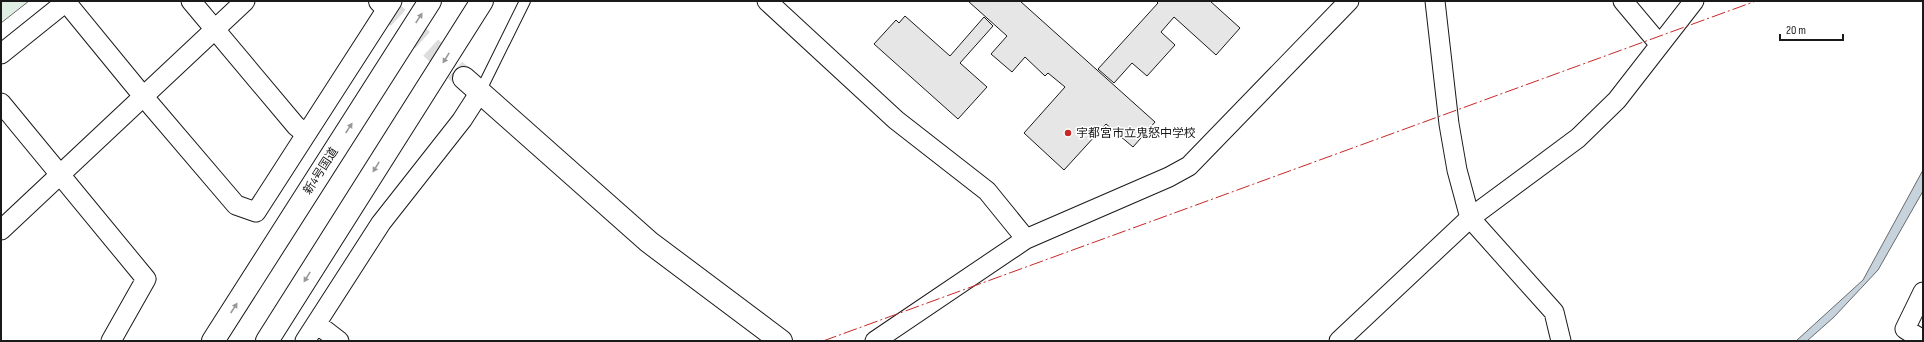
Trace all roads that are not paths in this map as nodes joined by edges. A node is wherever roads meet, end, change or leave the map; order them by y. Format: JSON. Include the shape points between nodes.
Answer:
{"nodes":[{"id":1,"x":67,"y":1,"type":"edge"},
{"id":2,"x":191,"y":1,"type":"edge"},
{"id":3,"x":245,"y":1,"type":"edge"},
{"id":4,"x":430,"y":1,"type":"edge"},
{"id":5,"x":482,"y":1,"type":"edge"},
{"id":6,"x":525,"y":1,"type":"edge"},
{"id":7,"x":767,"y":1,"type":"edge"},
{"id":8,"x":1349,"y":1,"type":"edge"},
{"id":9,"x":1435,"y":1,"type":"edge"},
{"id":10,"x":1623,"y":1,"type":"edge"},
{"id":11,"x":1694,"y":1,"type":"edge"},
{"id":12,"x":385,"y":2,"type":"edge"},
{"id":13,"x":215,"y":29,"type":"junction"},
{"id":14,"x":1660,"y":46,"type":"junction"},
{"id":15,"x":1,"y":54,"type":"edge"},
{"id":16,"x":464,"y":78,"type":"tunnel mouth"},
{"id":17,"x":480,"y":92,"type":"junction"},
{"id":18,"x":143,"y":96,"type":"junction"},
{"id":19,"x":1,"y":103,"type":"edge"},
{"id":20,"x":306,"y":134,"type":"junction"},
{"id":21,"x":60,"y":174,"type":"junction"},
{"id":22,"x":1470,"y":218,"type":"junction"},
{"id":23,"x":1,"y":230,"type":"edge"},
{"id":24,"x":1026,"y":239,"type":"junction"},
{"id":25,"x":1923,"y":292,"type":"edge"},
{"id":26,"x":316,"y":324,"type":"junction"},
{"id":27,"x":1923,"y":340,"type":"edge"},
{"id":28,"x":111,"y":341,"type":"edge"},
{"id":29,"x":213,"y":341,"type":"edge"},
{"id":30,"x":267,"y":341,"type":"edge"},
{"id":31,"x":305,"y":341,"type":"edge"},
{"id":32,"x":339,"y":341,"type":"edge"},
{"id":33,"x":781,"y":341,"type":"edge"},
{"id":34,"x":875,"y":341,"type":"edge"},
{"id":35,"x":1339,"y":341,"type":"edge"},
{"id":36,"x":1561,"y":341,"type":"edge"}],
"edges":[{"from":1,"to":15,"type":"street"},
{"from":1,"to":18,"type":"street"},
{"from":2,"to":13,"type":"street"},
{"from":3,"to":13,"type":"street"},
{"from":29,"to":4,"type":"main road","name":"新4号国道","one_way":true},
{"from":5,"to":30,"type":"main road","one_way":true},
{"from":6,"to":17,"type":"lane"},
{"from":7,"to":24,"type":"street","via":[[896,120],[987,191]]},
{"from":8,"to":24,"type":"street","via":[[1189,166]]},
{"from":9,"to":22,"type":"street","via":[[1456,170]]},
{"from":10,"to":14,"type":"street"},
{"from":11,"to":14,"type":"street"},
{"from":12,"to":20,"type":"street"},
{"from":13,"to":18,"type":"street"},
{"from":13,"to":20,"type":"street","via":[[296,126]]},
{"from":14,"to":22,"type":"street","via":[[1617,100],[1578,138]]},
{"from":16,"to":17,"type":"main road"},
{"from":17,"to":26,"type":"street","via":[[462,120],[382,223]]},
{"from":17,"to":33,"type":"main road","via":[[649,242]]},
{"from":18,"to":20,"type":"street","via":[[236,205],[256,212]]},
{"from":18,"to":21,"type":"street"},
{"from":19,"to":21,"type":"street"},
{"from":21,"to":23,"type":"street"},
{"from":21,"to":28,"type":"street","via":[[146,279]]},
{"from":22,"to":35,"type":"street"},
{"from":22,"to":36,"type":"street","via":[[1554,312]]},
{"from":24,"to":34,"type":"street"},
{"from":25,"to":27,"type":"street","via":[[1906,329]]},
{"from":26,"to":31,"type":"street"},
{"from":26,"to":32,"type":"street"}]}
